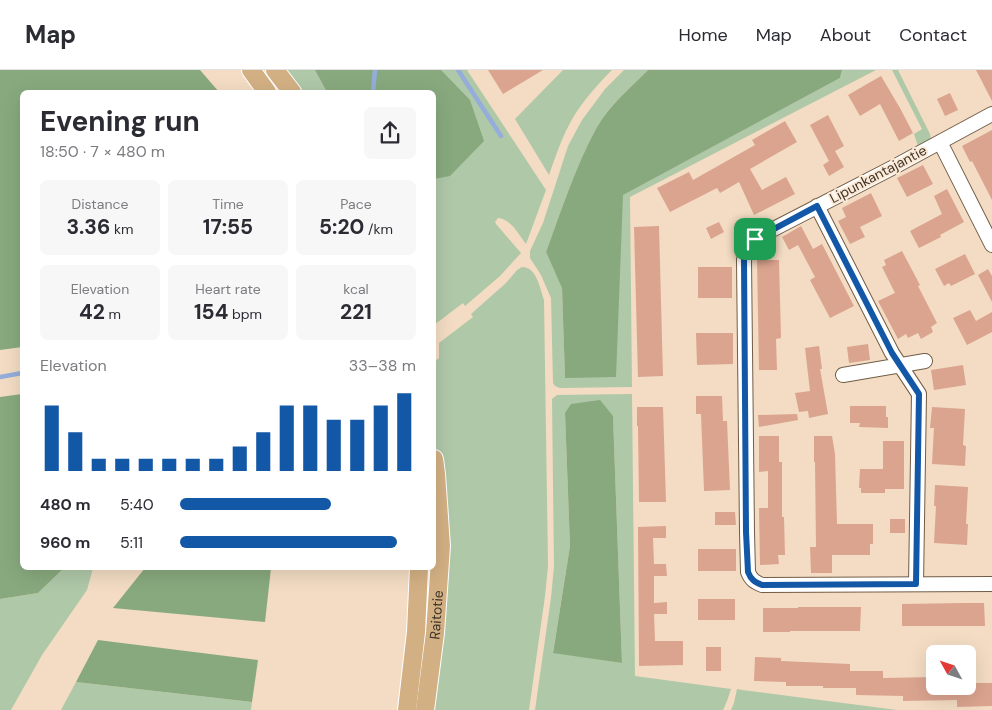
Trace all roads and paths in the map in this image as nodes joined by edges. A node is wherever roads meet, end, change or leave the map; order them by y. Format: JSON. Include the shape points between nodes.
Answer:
{"nodes":[{"id":1,"x":251,"y":70,"type":"edge"},
{"id":2,"x":275,"y":70,"type":"edge"},
{"id":3,"x":266,"y":90,"type":"edge"},
{"id":4,"x":290,"y":90,"type":"edge"},
{"id":5,"x":992,"y":114,"type":"edge"},
{"id":6,"x":940,"y":142,"type":"junction"},
{"id":7,"x":817,"y":206,"type":"junction"},
{"id":8,"x":992,"y":245,"type":"edge"},
{"id":9,"x":896,"y":359,"type":"junction"},
{"id":10,"x":925,"y":361,"type":"dead end"},
{"id":11,"x":843,"y":375,"type":"dead end"},
{"id":12,"x":436,"y":474,"type":"edge"},
{"id":13,"x":420,"y":570,"type":"edge"},
{"id":14,"x":916,"y":584,"type":"junction"},
{"id":15,"x":992,"y":584,"type":"edge"},
{"id":16,"x":407,"y":710,"type":"edge"},
{"id":17,"x":425,"y":710,"type":"edge"}],
"edges":[{"from":1,"to":3,"type":"main road"},
{"from":2,"to":4,"type":"main road"},
{"from":5,"to":6,"type":"street","name":"Lipunkantajantie"},
{"from":6,"to":7,"type":"street","name":"Lipunkantajantie"},
{"from":6,"to":8,"type":"street"},
{"from":7,"to":9,"type":"street"},
{"from":7,"to":14,"type":"street","name":"Lipunkantajantie","via":[[755,239],[744,260],[748,572],[750,578],[762,585]]},
{"from":9,"to":10,"type":"street"},
{"from":9,"to":11,"type":"street"},
{"from":9,"to":14,"type":"street","via":[[919,394]]},
{"from":12,"to":17,"type":"main road","name":"Raitotie","via":[[441,546]]},
{"from":13,"to":16,"type":"main road","name":"Raitotie"},
{"from":14,"to":15,"type":"street"}]}
